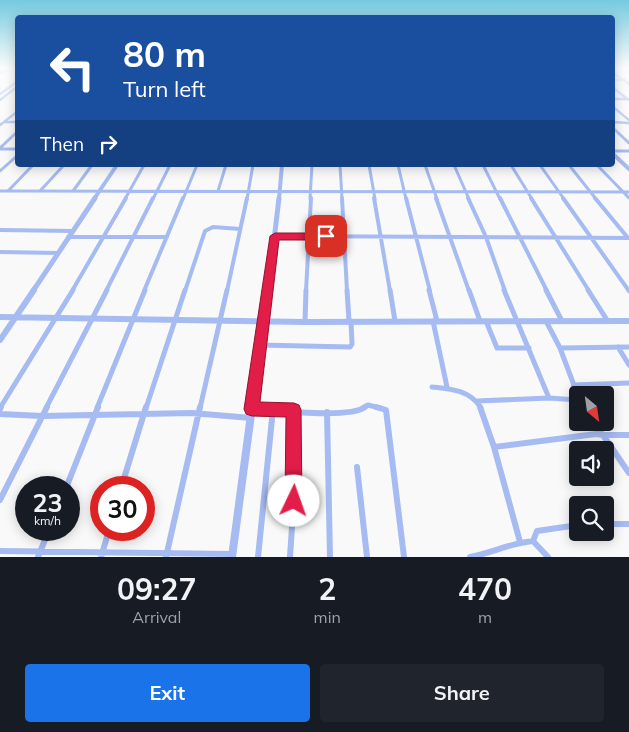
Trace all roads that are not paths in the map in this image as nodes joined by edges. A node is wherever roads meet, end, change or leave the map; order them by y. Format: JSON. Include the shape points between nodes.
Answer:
{"nodes":[{"id":1,"x":615,"y":99,"type":"edge"},
{"id":2,"x":629,"y":100,"type":"edge"},
{"id":3,"x":615,"y":109,"type":"edge"},
{"id":4,"x":15,"y":114,"type":"edge"},
{"id":5,"x":629,"y":121,"type":"edge"},
{"id":6,"x":15,"y":122,"type":"edge"},
{"id":7,"x":615,"y":122,"type":"edge"},
{"id":8,"x":1,"y":123,"type":"edge"},
{"id":9,"x":615,"y":130,"type":"edge"},
{"id":10,"x":15,"y":134,"type":"edge"},
{"id":11,"x":629,"y":143,"type":"edge"},
{"id":12,"x":0,"y":149,"type":"edge"},
{"id":13,"x":15,"y":150,"type":"edge"},
{"id":14,"x":629,"y":151,"type":"edge"},
{"id":15,"x":615,"y":152,"type":"edge"},
{"id":16,"x":615,"y":155,"type":"edge"},
{"id":17,"x":15,"y":157,"type":"edge"},
{"id":18,"x":31,"y":167,"type":"edge"},
{"id":19,"x":62,"y":167,"type":"edge"},
{"id":20,"x":91,"y":167,"type":"edge"},
{"id":21,"x":115,"y":167,"type":"edge"},
{"id":22,"x":143,"y":167,"type":"edge"},
{"id":23,"x":169,"y":167,"type":"edge"},
{"id":24,"x":196,"y":167,"type":"edge"},
{"id":25,"x":225,"y":167,"type":"edge"},
{"id":26,"x":253,"y":167,"type":"edge"},
{"id":27,"x":282,"y":167,"type":"edge"},
{"id":28,"x":312,"y":167,"type":"edge"},
{"id":29,"x":340,"y":167,"type":"edge"},
{"id":30,"x":369,"y":167,"type":"edge"},
{"id":31,"x":398,"y":167,"type":"edge"},
{"id":32,"x":426,"y":167,"type":"edge"},
{"id":33,"x":455,"y":167,"type":"edge"},
{"id":34,"x":484,"y":167,"type":"edge"},
{"id":35,"x":512,"y":167,"type":"edge"},
{"id":36,"x":541,"y":167,"type":"edge"},
{"id":37,"x":571,"y":167,"type":"edge"},
{"id":38,"x":599,"y":167,"type":"edge"},
{"id":39,"x":629,"y":169,"type":"edge"},
{"id":40,"x":0,"y":171,"type":"edge"},
{"id":41,"x":0,"y":191,"type":"edge"},
{"id":42,"x":8,"y":191,"type":"junction"},
{"id":43,"x":73,"y":191,"type":"junction"},
{"id":44,"x":129,"y":191,"type":"junction"},
{"id":45,"x":157,"y":191,"type":"junction"},
{"id":46,"x":187,"y":191,"type":"junction"},
{"id":47,"x":218,"y":191,"type":"junction"},
{"id":48,"x":248,"y":191,"type":"junction"},
{"id":49,"x":310,"y":191,"type":"junction"},
{"id":50,"x":404,"y":191,"type":"junction"},
{"id":51,"x":40,"y":192,"type":"junction"},
{"id":52,"x":99,"y":192,"type":"junction"},
{"id":53,"x":279,"y":192,"type":"junction"},
{"id":54,"x":343,"y":192,"type":"junction"},
{"id":55,"x":373,"y":192,"type":"junction"},
{"id":56,"x":434,"y":192,"type":"junction"},
{"id":57,"x":466,"y":192,"type":"junction"},
{"id":58,"x":497,"y":192,"type":"junction"},
{"id":59,"x":527,"y":192,"type":"junction"},
{"id":60,"x":559,"y":192,"type":"junction"},
{"id":61,"x":592,"y":192,"type":"junction"},
{"id":62,"x":627,"y":192,"type":"edge"},
{"id":63,"x":629,"y":198,"type":"edge"},
{"id":64,"x":240,"y":229,"type":"junction"},
{"id":65,"x":0,"y":230,"type":"edge"},
{"id":66,"x":73,"y":230,"type":"junction"},
{"id":67,"x":275,"y":236,"type":"junction"},
{"id":68,"x":307,"y":236,"type":"junction"},
{"id":69,"x":380,"y":236,"type":"junction"},
{"id":70,"x":417,"y":236,"type":"junction"},
{"id":71,"x":449,"y":236,"type":"junction"},
{"id":72,"x":68,"y":237,"type":"junction"},
{"id":73,"x":133,"y":237,"type":"junction"},
{"id":74,"x":167,"y":237,"type":"junction"},
{"id":75,"x":345,"y":237,"type":"junction"},
{"id":76,"x":486,"y":237,"type":"junction"},
{"id":77,"x":520,"y":237,"type":"junction"},
{"id":78,"x":102,"y":238,"type":"junction"},
{"id":79,"x":556,"y":238,"type":"junction"},
{"id":80,"x":592,"y":239,"type":"junction"},
{"id":81,"x":629,"y":239,"type":"edge"},
{"id":82,"x":0,"y":252,"type":"edge"},
{"id":83,"x":58,"y":253,"type":"junction"},
{"id":84,"x":629,"y":291,"type":"edge"},
{"id":85,"x":16,"y":316,"type":"junction"},
{"id":86,"x":0,"y":317,"type":"edge"},
{"id":87,"x":56,"y":317,"type":"junction"},
{"id":88,"x":91,"y":317,"type":"junction"},
{"id":89,"x":133,"y":318,"type":"junction"},
{"id":90,"x":176,"y":319,"type":"junction"},
{"id":91,"x":220,"y":320,"type":"junction"},
{"id":92,"x":518,"y":320,"type":"junction"},
{"id":93,"x":607,"y":320,"type":"junction"},
{"id":94,"x":262,"y":321,"type":"junction"},
{"id":95,"x":350,"y":321,"type":"junction"},
{"id":96,"x":395,"y":321,"type":"junction"},
{"id":97,"x":435,"y":321,"type":"junction"},
{"id":98,"x":483,"y":321,"type":"junction"},
{"id":99,"x":546,"y":321,"type":"junction"},
{"id":100,"x":562,"y":321,"type":"junction"},
{"id":101,"x":629,"y":321,"type":"edge"},
{"id":102,"x":305,"y":322,"type":"junction"},
{"id":103,"x":0,"y":340,"type":"edge"},
{"id":104,"x":259,"y":345,"type":"junction"},
{"id":105,"x":618,"y":347,"type":"junction"},
{"id":106,"x":528,"y":348,"type":"junction"},
{"id":107,"x":560,"y":348,"type":"junction"},
{"id":108,"x":629,"y":348,"type":"edge"},
{"id":109,"x":629,"y":365,"type":"edge"},
{"id":110,"x":629,"y":383,"type":"edge"},
{"id":111,"x":573,"y":385,"type":"joint"},
{"id":112,"x":432,"y":387,"type":"dead end"},
{"id":113,"x":447,"y":387,"type":"junction"},
{"id":114,"x":549,"y":398,"type":"junction"},
{"id":115,"x":569,"y":399,"type":"edge"},
{"id":116,"x":477,"y":401,"type":"junction"},
{"id":117,"x":0,"y":409,"type":"edge"},
{"id":118,"x":252,"y":409,"type":"junction"},
{"id":119,"x":272,"y":409,"type":"junction"},
{"id":120,"x":294,"y":410,"type":"junction"},
{"id":121,"x":327,"y":412,"type":"junction"},
{"id":122,"x":0,"y":414,"type":"edge"},
{"id":123,"x":144,"y":414,"type":"junction"},
{"id":124,"x":199,"y":414,"type":"junction"},
{"id":125,"x":95,"y":415,"type":"junction"},
{"id":126,"x":42,"y":416,"type":"junction"},
{"id":127,"x":251,"y":418,"type":"junction"},
{"id":128,"x":600,"y":431,"type":"edge"},
{"id":129,"x":603,"y":435,"type":"junction"},
{"id":130,"x":629,"y":435,"type":"edge"},
{"id":131,"x":494,"y":447,"type":"junction"},
{"id":132,"x":357,"y":468,"type":"dead end"},
{"id":133,"x":629,"y":473,"type":"edge"},
{"id":134,"x":71,"y":476,"type":"edge"},
{"id":135,"x":125,"y":476,"type":"edge"},
{"id":136,"x":0,"y":500,"type":"edge"},
{"id":137,"x":614,"y":524,"type":"edge"},
{"id":138,"x":629,"y":524,"type":"edge"},
{"id":139,"x":569,"y":526,"type":"edge"},
{"id":140,"x":44,"y":541,"type":"edge"},
{"id":141,"x":105,"y":541,"type":"edge"},
{"id":142,"x":533,"y":541,"type":"junction"},
{"id":143,"x":520,"y":542,"type":"junction"},
{"id":144,"x":0,"y":551,"type":"edge"},
{"id":145,"x":39,"y":554,"type":"edge"},
{"id":146,"x":101,"y":554,"type":"edge"},
{"id":147,"x":166,"y":555,"type":"edge"},
{"id":148,"x":232,"y":556,"type":"edge"},
{"id":149,"x":258,"y":557,"type":"edge"},
{"id":150,"x":290,"y":557,"type":"edge"},
{"id":151,"x":330,"y":557,"type":"edge"},
{"id":152,"x":367,"y":557,"type":"edge"},
{"id":153,"x":404,"y":557,"type":"edge"},
{"id":154,"x":470,"y":557,"type":"edge"},
{"id":155,"x":548,"y":557,"type":"edge"}],
"edges":[{"from":1,"to":2,"type":"street"},
{"from":3,"to":5,"type":"street"},
{"from":4,"to":8,"type":"street"},
{"from":5,"to":7,"type":"street"},
{"from":6,"to":8,"type":"street"},
{"from":9,"to":11,"type":"street"},
{"from":10,"to":12,"type":"street"},
{"from":12,"to":13,"type":"street"},
{"from":14,"to":15,"type":"street"},
{"from":16,"to":39,"type":"street"},
{"from":17,"to":40,"type":"street"},
{"from":18,"to":42,"type":"street"},
{"from":19,"to":51,"type":"street"},
{"from":20,"to":43,"type":"street"},
{"from":21,"to":52,"type":"street"},
{"from":22,"to":44,"type":"street"},
{"from":23,"to":45,"type":"street"},
{"from":24,"to":46,"type":"street"},
{"from":25,"to":47,"type":"street"},
{"from":26,"to":48,"type":"street"},
{"from":27,"to":53,"type":"street"},
{"from":28,"to":49,"type":"street"},
{"from":29,"to":54,"type":"street"},
{"from":30,"to":55,"type":"street"},
{"from":31,"to":50,"type":"street"},
{"from":32,"to":56,"type":"street"},
{"from":33,"to":57,"type":"street"},
{"from":34,"to":58,"type":"street"},
{"from":35,"to":59,"type":"street"},
{"from":36,"to":60,"type":"street"},
{"from":37,"to":61,"type":"street"},
{"from":38,"to":62,"type":"street"},
{"from":41,"to":42,"type":"street"},
{"from":42,"to":51,"type":"street"},
{"from":43,"to":51,"type":"street"},
{"from":43,"to":52,"type":"street"},
{"from":44,"to":45,"type":"street"},
{"from":44,"to":52,"type":"street"},
{"from":44,"to":78,"type":"street"},
{"from":45,"to":46,"type":"street"},
{"from":45,"to":73,"type":"street"},
{"from":46,"to":47,"type":"street"},
{"from":46,"to":74,"type":"street"},
{"from":47,"to":48,"type":"street"},
{"from":48,"to":53,"type":"street"},
{"from":48,"to":64,"type":"street"},
{"from":49,"to":53,"type":"street"},
{"from":49,"to":54,"type":"street"},
{"from":49,"to":68,"type":"street"},
{"from":50,"to":55,"type":"street"},
{"from":50,"to":56,"type":"street"},
{"from":50,"to":70,"type":"street"},
{"from":52,"to":66,"type":"street"},
{"from":53,"to":67,"type":"street"},
{"from":54,"to":55,"type":"street"},
{"from":54,"to":75,"type":"street"},
{"from":55,"to":69,"type":"street"},
{"from":56,"to":57,"type":"street"},
{"from":56,"to":71,"type":"street"},
{"from":57,"to":58,"type":"street"},
{"from":57,"to":76,"type":"street"},
{"from":58,"to":59,"type":"street"},
{"from":58,"to":77,"type":"street"},
{"from":59,"to":60,"type":"street"},
{"from":59,"to":79,"type":"street"},
{"from":60,"to":61,"type":"street"},
{"from":60,"to":80,"type":"street"},
{"from":61,"to":62,"type":"street"},
{"from":61,"to":81,"type":"street"},
{"from":62,"to":63,"type":"street"},
{"from":64,"to":90,"type":"street","via":[[213,227],[206,230]]},
{"from":64,"to":91,"type":"street"},
{"from":65,"to":66,"type":"street"},
{"from":66,"to":72,"type":"street"},
{"from":67,"to":68,"type":"street"},
{"from":67,"to":94,"type":"street"},
{"from":68,"to":75,"type":"street"},
{"from":68,"to":102,"type":"street"},
{"from":69,"to":70,"type":"street"},
{"from":69,"to":75,"type":"street"},
{"from":69,"to":96,"type":"street"},
{"from":70,"to":71,"type":"street"},
{"from":70,"to":97,"type":"street"},
{"from":71,"to":76,"type":"street"},
{"from":71,"to":98,"type":"street"},
{"from":72,"to":78,"type":"street"},
{"from":72,"to":83,"type":"street"},
{"from":73,"to":74,"type":"street"},
{"from":73,"to":78,"type":"street"},
{"from":73,"to":88,"type":"street"},
{"from":74,"to":89,"type":"street"},
{"from":75,"to":95,"type":"street"},
{"from":76,"to":77,"type":"street"},
{"from":76,"to":92,"type":"street"},
{"from":77,"to":79,"type":"street"},
{"from":77,"to":100,"type":"street"},
{"from":78,"to":87,"type":"street"},
{"from":79,"to":80,"type":"street"},
{"from":79,"to":93,"type":"street"},
{"from":80,"to":81,"type":"street"},
{"from":80,"to":84,"type":"street"},
{"from":82,"to":83,"type":"street"},
{"from":83,"to":85,"type":"street"},
{"from":85,"to":86,"type":"street"},
{"from":85,"to":87,"type":"street"},
{"from":85,"to":103,"type":"street"},
{"from":87,"to":88,"type":"street"},
{"from":87,"to":117,"type":"street"},
{"from":88,"to":89,"type":"street"},
{"from":88,"to":126,"type":"street"},
{"from":89,"to":90,"type":"street"},
{"from":89,"to":125,"type":"street"},
{"from":90,"to":91,"type":"street"},
{"from":90,"to":123,"type":"street"},
{"from":91,"to":94,"type":"street"},
{"from":91,"to":124,"type":"street"},
{"from":92,"to":98,"type":"street"},
{"from":92,"to":99,"type":"street"},
{"from":92,"to":106,"type":"street"},
{"from":93,"to":100,"type":"street"},
{"from":93,"to":101,"type":"street"},
{"from":94,"to":102,"type":"street"},
{"from":94,"to":104,"type":"street"},
{"from":95,"to":96,"type":"street"},
{"from":95,"to":102,"type":"street"},
{"from":95,"to":104,"type":"street","via":[[350,347]]},
{"from":96,"to":97,"type":"street"},
{"from":97,"to":98,"type":"street"},
{"from":97,"to":113,"type":"street"},
{"from":98,"to":106,"type":"street","via":[[497,348]]},
{"from":99,"to":100,"type":"street"},
{"from":99,"to":107,"type":"street"},
{"from":104,"to":118,"type":"street"},
{"from":105,"to":107,"type":"street"},
{"from":105,"to":108,"type":"street"},
{"from":105,"to":109,"type":"street"},
{"from":106,"to":114,"type":"street"},
{"from":107,"to":111,"type":"street"},
{"from":110,"to":111,"type":"street"},
{"from":112,"to":113,"type":"street"},
{"from":113,"to":116,"type":"street","via":[[462,390]]},
{"from":114,"to":115,"type":"street"},
{"from":114,"to":116,"type":"street"},
{"from":116,"to":131,"type":"street"},
{"from":118,"to":119,"type":"street"},
{"from":118,"to":127,"type":"street"},
{"from":119,"to":120,"type":"street"},
{"from":119,"to":149,"type":"street"},
{"from":120,"to":121,"type":"street"},
{"from":120,"to":150,"type":"street","via":[[295,482]]},
{"from":121,"to":151,"type":"street"},
{"from":121,"to":153,"type":"street","via":[[360,411],[368,406],[386,410]]},
{"from":122,"to":126,"type":"street"},
{"from":123,"to":124,"type":"street"},
{"from":123,"to":125,"type":"street"},
{"from":123,"to":135,"type":"street"},
{"from":124,"to":127,"type":"street"},
{"from":124,"to":147,"type":"street"},
{"from":125,"to":126,"type":"street"},
{"from":125,"to":134,"type":"street"},
{"from":126,"to":136,"type":"street"},
{"from":127,"to":148,"type":"street"},
{"from":128,"to":129,"type":"street"},
{"from":129,"to":130,"type":"street"},
{"from":129,"to":131,"type":"street"},
{"from":129,"to":133,"type":"street"},
{"from":131,"to":143,"type":"street"},
{"from":132,"to":152,"type":"street"},
{"from":137,"to":138,"type":"street"},
{"from":139,"to":142,"type":"street","via":[[538,531]]},
{"from":140,"to":145,"type":"street"},
{"from":141,"to":146,"type":"street"},
{"from":142,"to":143,"type":"street"},
{"from":142,"to":155,"type":"street"},
{"from":143,"to":154,"type":"street"},
{"from":144,"to":145,"type":"street"},
{"from":145,"to":146,"type":"street"},
{"from":146,"to":147,"type":"street"},
{"from":147,"to":148,"type":"street"}]}
